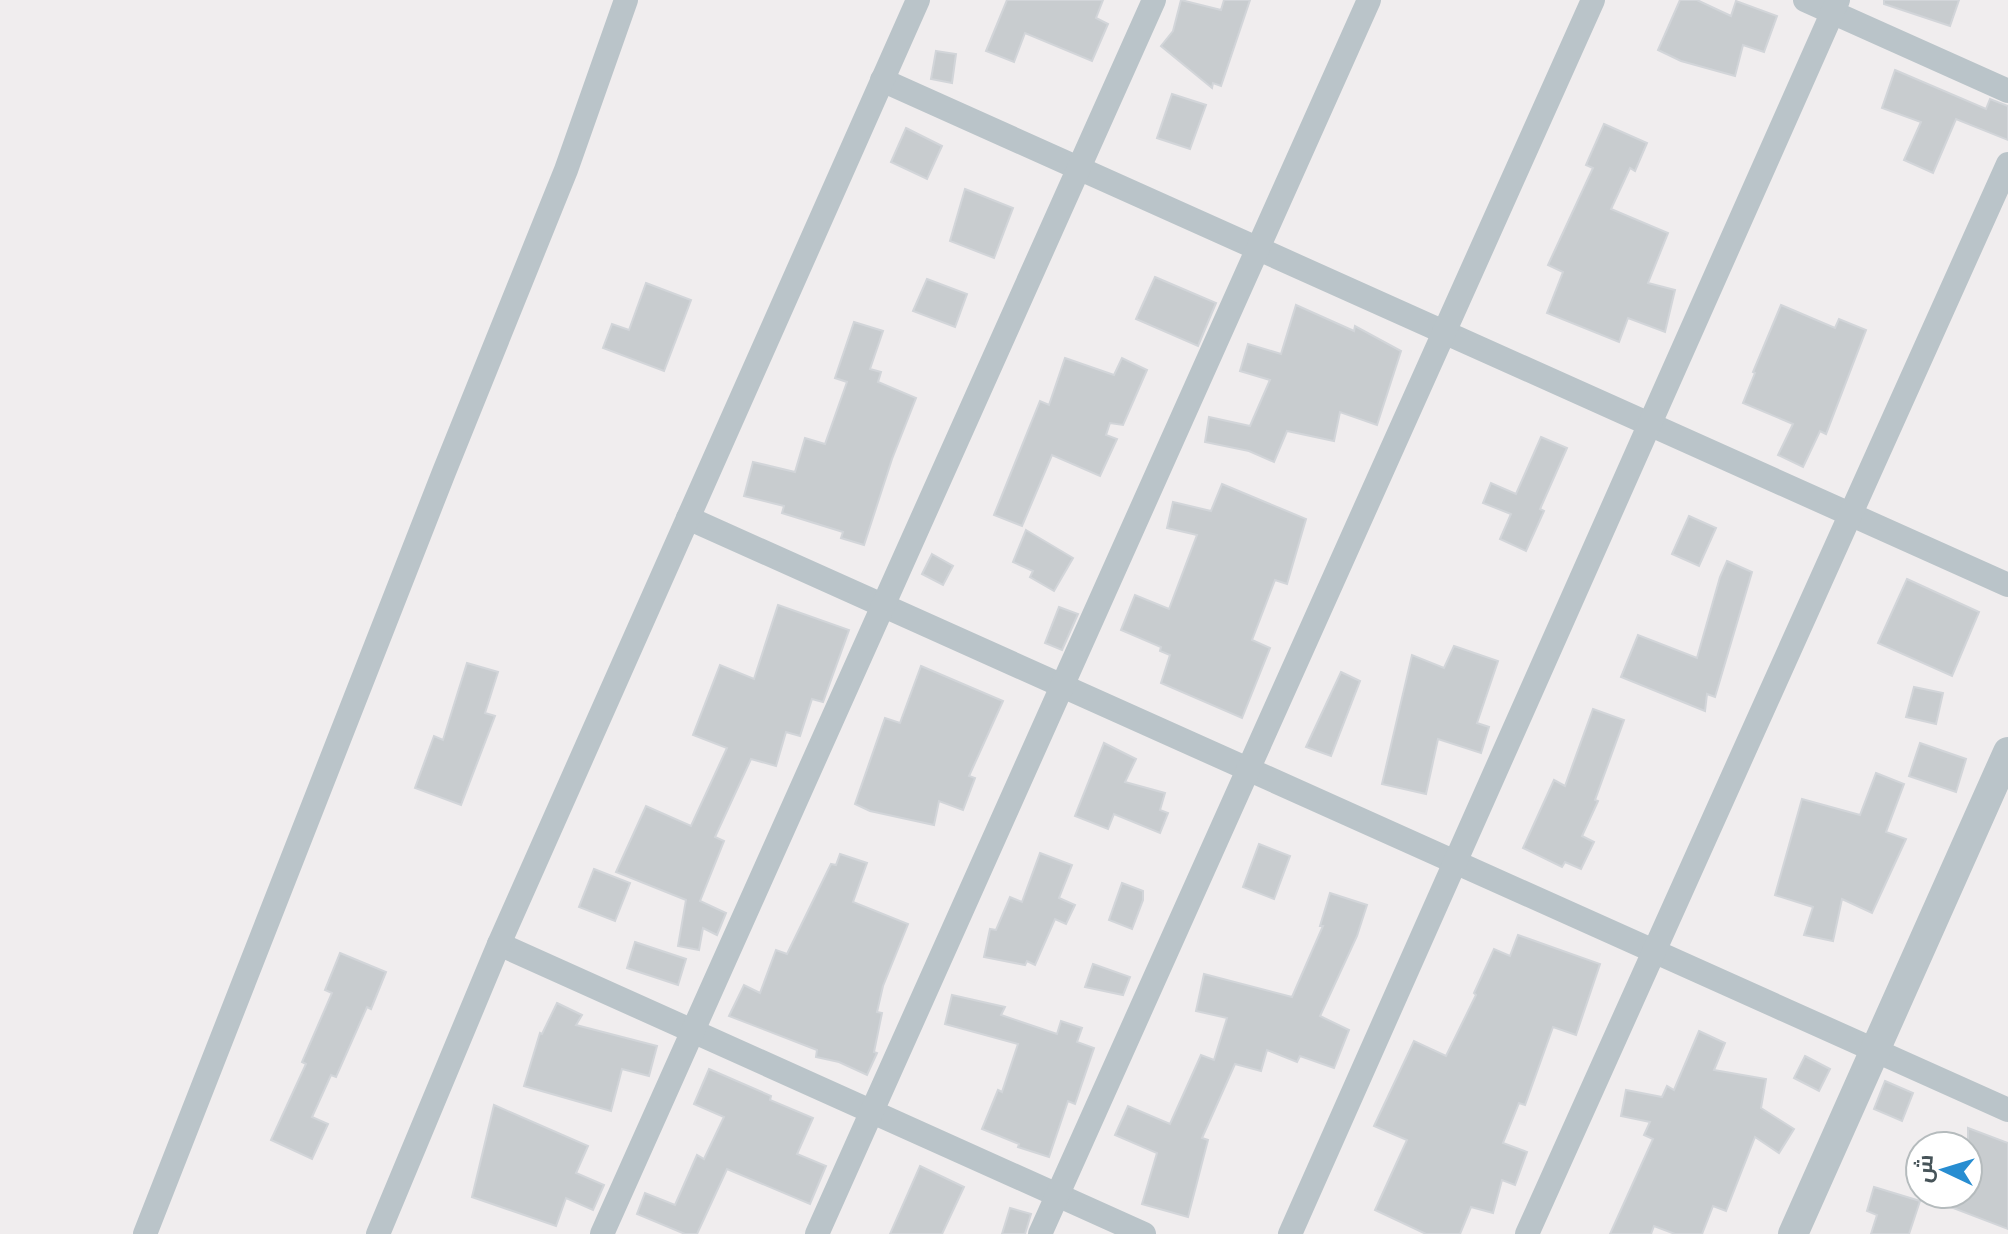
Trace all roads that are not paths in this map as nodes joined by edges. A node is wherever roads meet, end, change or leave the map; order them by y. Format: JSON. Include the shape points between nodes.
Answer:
{"nodes":[{"id":1,"x":626,"y":0,"type":"edge"},
{"id":2,"x":918,"y":0,"type":"edge"},
{"id":3,"x":1154,"y":0,"type":"edge"},
{"id":4,"x":1369,"y":0,"type":"edge"},
{"id":5,"x":1593,"y":0,"type":"edge"},
{"id":6,"x":1805,"y":0,"type":"edge"},
{"id":7,"x":1835,"y":6,"type":"edge"},
{"id":8,"x":882,"y":80,"type":"junction"},
{"id":9,"x":2008,"y":91,"type":"edge"},
{"id":10,"x":2008,"y":164,"type":"edge"},
{"id":11,"x":1078,"y":168,"type":"junction"},
{"id":12,"x":1258,"y":249,"type":"junction"},
{"id":13,"x":1444,"y":332,"type":"junction"},
{"id":14,"x":1650,"y":424,"type":"junction"},
{"id":15,"x":1851,"y":515,"type":"junction"},
{"id":16,"x":688,"y":518,"type":"junction"},
{"id":17,"x":2008,"y":585,"type":"edge"},
{"id":18,"x":883,"y":605,"type":"junction"},
{"id":19,"x":1063,"y":686,"type":"junction"},
{"id":20,"x":2008,"y":752,"type":"edge"},
{"id":21,"x":1249,"y":769,"type":"junction"},
{"id":22,"x":1455,"y":862,"type":"junction"},
{"id":23,"x":499,"y":944,"type":"junction"},
{"id":24,"x":1654,"y":951,"type":"junction"},
{"id":25,"x":692,"y":1031,"type":"junction"},
{"id":26,"x":1875,"y":1051,"type":"junction"},
{"id":27,"x":2008,"y":1110,"type":"edge"},
{"id":28,"x":872,"y":1112,"type":"junction"},
{"id":29,"x":1058,"y":1195,"type":"junction"},
{"id":30,"x":145,"y":1234,"type":"edge"},
{"id":31,"x":378,"y":1234,"type":"edge"},
{"id":32,"x":602,"y":1234,"type":"edge"},
{"id":33,"x":817,"y":1234,"type":"edge"},
{"id":34,"x":1040,"y":1234,"type":"edge"},
{"id":35,"x":1144,"y":1234,"type":"edge"},
{"id":36,"x":1290,"y":1234,"type":"edge"},
{"id":37,"x":1527,"y":1234,"type":"edge"},
{"id":38,"x":1793,"y":1234,"type":"edge"}],
"edges":[{"from":1,"to":30,"type":"street","via":[[566,170]]},
{"from":2,"to":8,"type":"street"},
{"from":3,"to":11,"type":"street"},
{"from":4,"to":12,"type":"street"},
{"from":5,"to":13,"type":"street"},
{"from":6,"to":7,"type":"street"},
{"from":7,"to":9,"type":"street"},
{"from":7,"to":14,"type":"street"},
{"from":8,"to":11,"type":"street"},
{"from":8,"to":16,"type":"street"},
{"from":10,"to":15,"type":"street"},
{"from":11,"to":12,"type":"street"},
{"from":11,"to":18,"type":"street"},
{"from":12,"to":13,"type":"street"},
{"from":12,"to":19,"type":"street"},
{"from":13,"to":14,"type":"street"},
{"from":13,"to":21,"type":"street"},
{"from":14,"to":15,"type":"street"},
{"from":14,"to":22,"type":"street"},
{"from":15,"to":17,"type":"street"},
{"from":15,"to":24,"type":"street"},
{"from":16,"to":18,"type":"street"},
{"from":16,"to":23,"type":"street"},
{"from":18,"to":19,"type":"street"},
{"from":18,"to":25,"type":"street"},
{"from":19,"to":21,"type":"street"},
{"from":19,"to":28,"type":"street"},
{"from":20,"to":26,"type":"street"},
{"from":21,"to":22,"type":"street"},
{"from":21,"to":29,"type":"street"},
{"from":22,"to":24,"type":"street"},
{"from":22,"to":36,"type":"street"},
{"from":23,"to":25,"type":"street"},
{"from":23,"to":31,"type":"street"},
{"from":24,"to":26,"type":"street"},
{"from":24,"to":37,"type":"street"},
{"from":25,"to":28,"type":"street"},
{"from":25,"to":32,"type":"street"},
{"from":26,"to":27,"type":"street"},
{"from":26,"to":38,"type":"street"},
{"from":28,"to":29,"type":"street"},
{"from":28,"to":33,"type":"street"},
{"from":29,"to":34,"type":"street"},
{"from":29,"to":35,"type":"street"}]}
